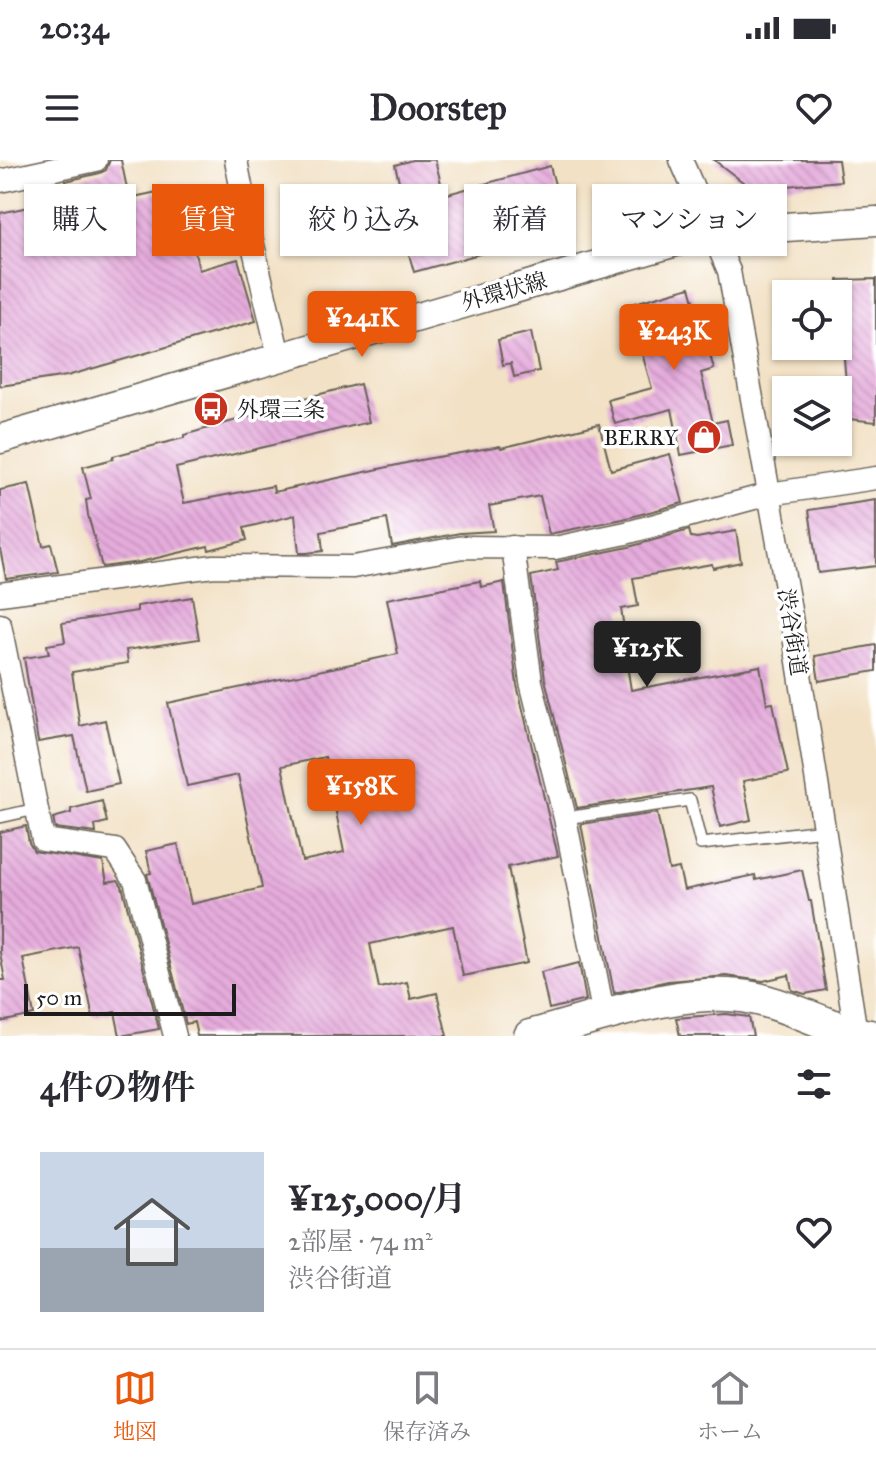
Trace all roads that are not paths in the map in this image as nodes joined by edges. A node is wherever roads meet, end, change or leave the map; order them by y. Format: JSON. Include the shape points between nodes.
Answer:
{"nodes":[{"id":1,"x":96,"y":160,"type":"edge"},
{"id":2,"x":236,"y":160,"type":"edge"},
{"id":3,"x":681,"y":160,"type":"edge"},
{"id":4,"x":0,"y":181,"type":"edge"},
{"id":5,"x":691,"y":184,"type":"edge"},
{"id":6,"x":876,"y":221,"type":"edge"},
{"id":7,"x":787,"y":227,"type":"edge"},
{"id":8,"x":627,"y":256,"type":"edge"},
{"id":9,"x":722,"y":256,"type":"edge"},
{"id":10,"x":279,"y":356,"type":"junction"},
{"id":11,"x":0,"y":439,"type":"edge"},
{"id":12,"x":876,"y":478,"type":"edge"},
{"id":13,"x":769,"y":494,"type":"junction"},
{"id":14,"x":513,"y":547,"type":"junction"},
{"id":15,"x":0,"y":594,"type":"edge"},
{"id":16,"x":0,"y":625,"type":"edge"},
{"id":17,"x":36,"y":809,"type":"junction"},
{"id":18,"x":0,"y":817,"type":"edge"},
{"id":19,"x":565,"y":818,"type":"junction"},
{"id":20,"x":824,"y":830,"type":"junction"},
{"id":21,"x":604,"y":1017,"type":"junction"},
{"id":22,"x":861,"y":1035,"type":"edge"},
{"id":23,"x":175,"y":1036,"type":"edge"},
{"id":24,"x":530,"y":1036,"type":"edge"}],
"edges":[{"from":1,"to":4,"type":"street"},
{"from":2,"to":10,"type":"street"},
{"from":3,"to":5,"type":"street","name":"渋谷街道"},
{"from":6,"to":7,"type":"street","name":"外環状線"},
{"from":8,"to":10,"type":"street","name":"外環状線"},
{"from":9,"to":13,"type":"street","name":"渋谷街道","via":[[729,271]]},
{"from":10,"to":11,"type":"street","name":"外環状線"},
{"from":12,"to":13,"type":"street"},
{"from":13,"to":14,"type":"street","via":[[555,548]]},
{"from":13,"to":20,"type":"street","name":"渋谷街道"},
{"from":14,"to":15,"type":"street","via":[[463,547],[353,567],[214,566]]},
{"from":14,"to":19,"type":"street","via":[[531,682]]},
{"from":16,"to":17,"type":"street"},
{"from":17,"to":18,"type":"lane"},
{"from":17,"to":23,"type":"street","via":[[43,840],[115,850],[135,880]]},
{"from":19,"to":20,"type":"lane","via":[[690,800],[701,844]]},
{"from":19,"to":21,"type":"street"},
{"from":20,"to":22,"type":"street","name":"渋谷街道"},
{"from":21,"to":22,"type":"main road","via":[[676,998],[719,995],[753,998]]},
{"from":21,"to":24,"type":"main road"}]}
